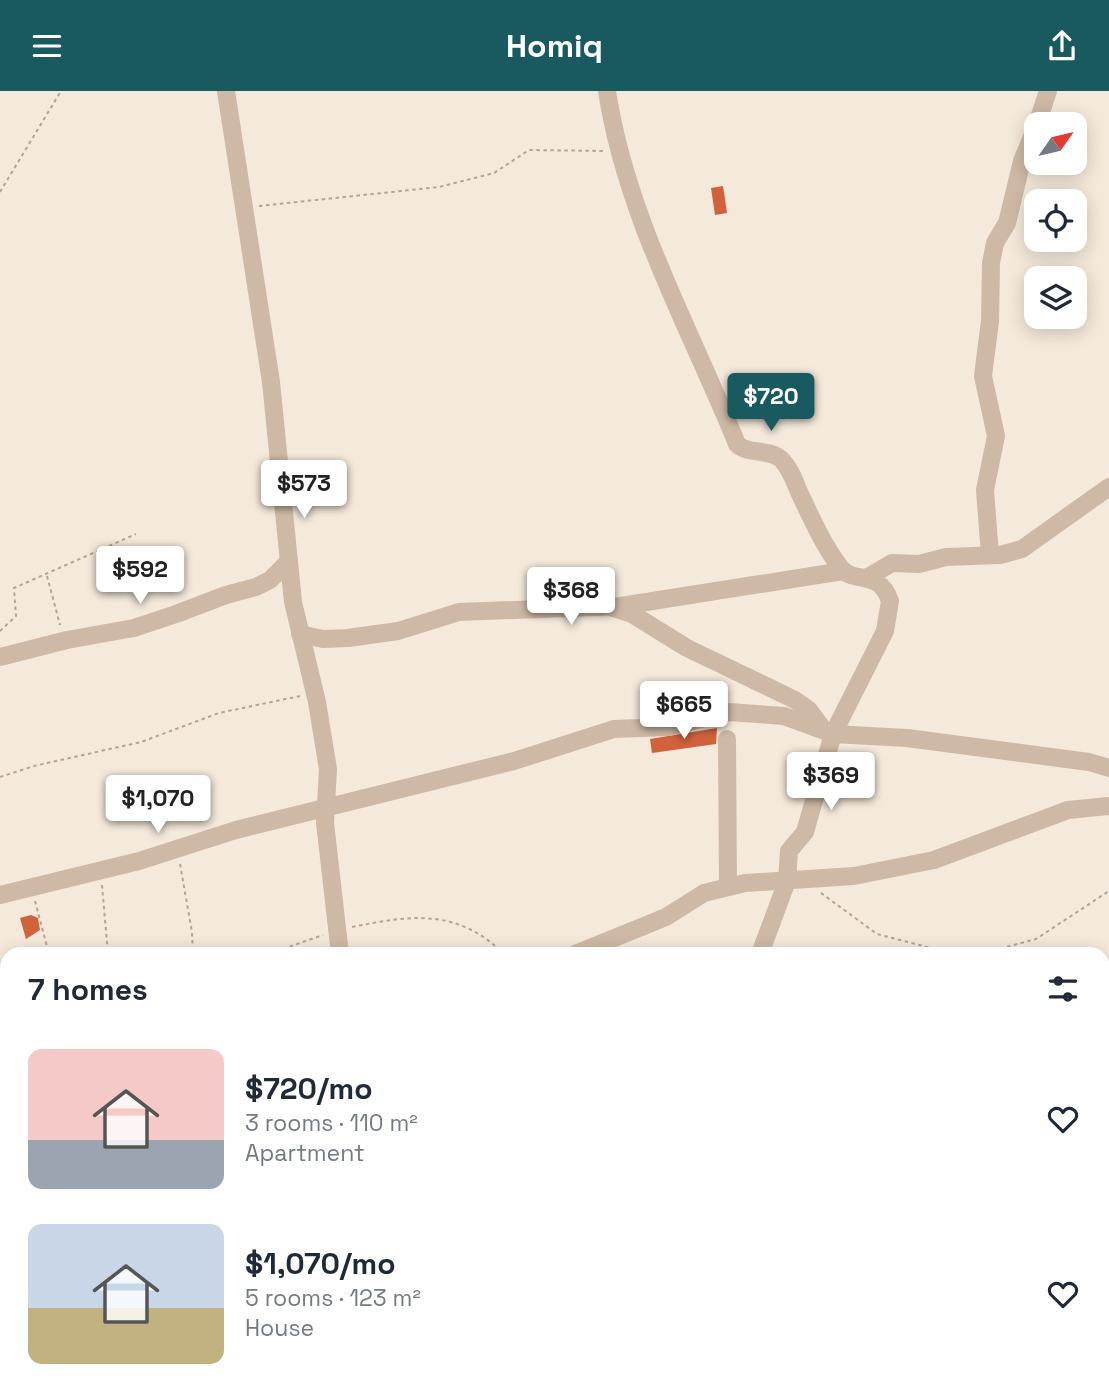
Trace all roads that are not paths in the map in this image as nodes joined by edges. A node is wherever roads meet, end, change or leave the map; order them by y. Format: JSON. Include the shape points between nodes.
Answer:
{"nodes":[{"id":1,"x":226,"y":91,"type":"edge"},
{"id":2,"x":607,"y":91,"type":"edge"},
{"id":3,"x":1048,"y":91,"type":"edge"},
{"id":4,"x":1041,"y":112,"type":"edge"},
{"id":5,"x":1024,"y":156,"type":"edge"},
{"id":6,"x":1109,"y":488,"type":"edge"},
{"id":7,"x":990,"y":555,"type":"junction"},
{"id":8,"x":289,"y":561,"type":"junction"},
{"id":9,"x":843,"y":571,"type":"junction"},
{"id":10,"x":868,"y":577,"type":"junction"},
{"id":11,"x":607,"y":606,"type":"junction"},
{"id":12,"x":300,"y":634,"type":"junction"},
{"id":13,"x":0,"y":657,"type":"edge"},
{"id":14,"x":829,"y":732,"type":"junction"},
{"id":15,"x":727,"y":739,"type":"dead end"},
{"id":16,"x":1109,"y":755,"type":"edge"},
{"id":17,"x":1090,"y":762,"type":"junction"},
{"id":18,"x":1109,"y":768,"type":"edge"},
{"id":19,"x":1109,"y":806,"type":"edge"},
{"id":20,"x":324,"y":809,"type":"junction"},
{"id":21,"x":795,"y":880,"type":"junction"},
{"id":22,"x":729,"y":886,"type":"junction"},
{"id":23,"x":0,"y":895,"type":"edge"},
{"id":24,"x":339,"y":947,"type":"edge"},
{"id":25,"x":592,"y":947,"type":"edge"},
{"id":26,"x":763,"y":947,"type":"edge"}],
"edges":[{"from":1,"to":8,"type":"street","via":[[271,382]]},
{"from":2,"to":9,"type":"street","via":[[662,276],[737,444],[741,449],[770,452],[780,458]]},
{"from":3,"to":4,"type":"street"},
{"from":5,"to":7,"type":"street","via":[[991,263],[983,376],[996,436],[985,490]]},
{"from":6,"to":7,"type":"street","via":[[1029,546]]},
{"from":7,"to":10,"type":"street","via":[[892,563]]},
{"from":8,"to":12,"type":"street"},
{"from":8,"to":13,"type":"street","via":[[256,587],[134,628]]},
{"from":9,"to":10,"type":"street"},
{"from":9,"to":11,"type":"street"},
{"from":10,"to":14,"type":"street","via":[[882,585],[890,601],[886,631]]},
{"from":11,"to":12,"type":"street","via":[[459,612],[398,631],[348,638]]},
{"from":11,"to":14,"type":"street","via":[[632,614],[688,648],[795,700]]},
{"from":12,"to":20,"type":"street","via":[[328,769]]},
{"from":14,"to":17,"type":"street"},
{"from":14,"to":20,"type":"street","via":[[784,716],[735,712],[668,727],[614,729],[514,761]]},
{"from":14,"to":21,"type":"street","via":[[805,832],[789,851]]},
{"from":15,"to":22,"type":"street"},
{"from":16,"to":17,"type":"street"},
{"from":17,"to":18,"type":"street"},
{"from":19,"to":21,"type":"street","via":[[1068,810],[934,860],[854,876]]},
{"from":20,"to":23,"type":"street"},
{"from":20,"to":24,"type":"street"},
{"from":21,"to":22,"type":"street"},
{"from":21,"to":26,"type":"street"},
{"from":22,"to":25,"type":"street","via":[[704,893],[666,917]]}]}
